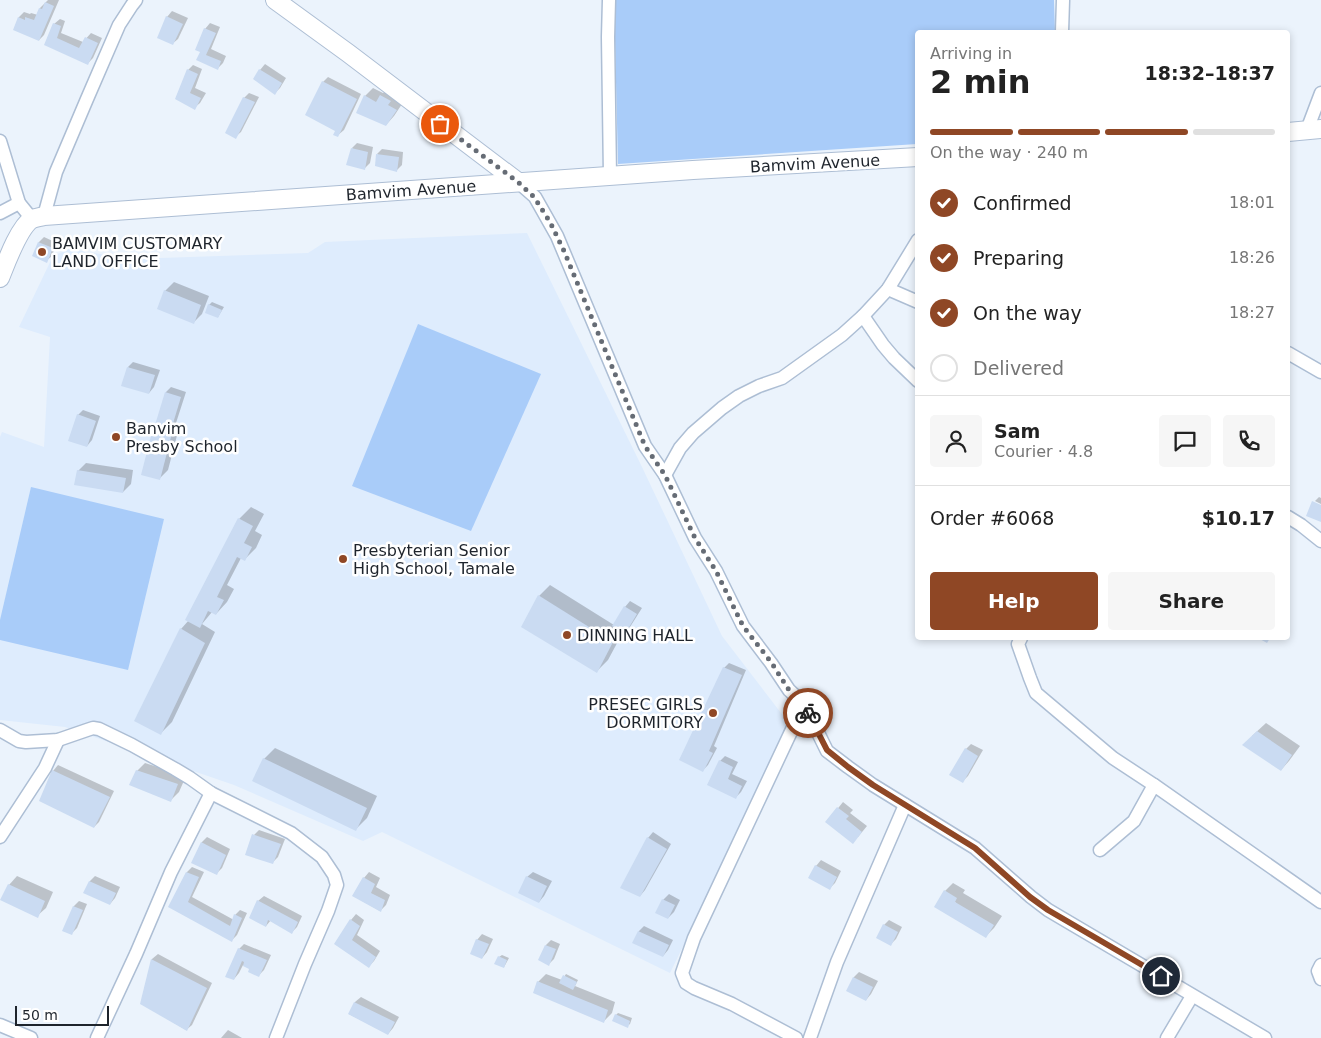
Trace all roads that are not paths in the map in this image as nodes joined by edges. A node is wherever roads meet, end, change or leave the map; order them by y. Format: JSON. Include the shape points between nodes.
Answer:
{"nodes":[{"id":1,"x":136,"y":0,"type":"edge"},
{"id":2,"x":275,"y":0,"type":"edge"},
{"id":3,"x":609,"y":0,"type":"edge"},
{"id":4,"x":1063,"y":0,"type":"edge"},
{"id":5,"x":1062,"y":30,"type":"edge"},
{"id":6,"x":1321,"y":93,"type":"edge"},
{"id":7,"x":1314,"y":130,"type":"edge"},
{"id":8,"x":1290,"y":132,"type":"edge"},
{"id":9,"x":0,"y":141,"type":"edge"},
{"id":10,"x":915,"y":157,"type":"edge"},
{"id":11,"x":610,"y":176,"type":"junction"},
{"id":12,"x":518,"y":182,"type":"junction"},
{"id":13,"x":19,"y":203,"type":"junction"},
{"id":14,"x":0,"y":213,"type":"edge"},
{"id":15,"x":38,"y":218,"type":"junction"},
{"id":16,"x":915,"y":245,"type":"edge"},
{"id":17,"x":0,"y":278,"type":"edge"},
{"id":18,"x":888,"y":288,"type":"junction"},
{"id":19,"x":915,"y":301,"type":"edge"},
{"id":20,"x":862,"y":316,"type":"junction"},
{"id":21,"x":1290,"y":355,"type":"edge"},
{"id":22,"x":1321,"y":372,"type":"edge"},
{"id":23,"x":915,"y":378,"type":"edge"},
{"id":24,"x":665,"y":475,"type":"junction"},
{"id":25,"x":1290,"y":518,"type":"edge"},
{"id":26,"x":1321,"y":541,"type":"edge"},
{"id":27,"x":1019,"y":640,"type":"edge"},
{"id":28,"x":804,"y":704,"type":"junction"},
{"id":29,"x":0,"y":730,"type":"edge"},
{"id":30,"x":58,"y":740,"type":"junction"},
{"id":31,"x":1154,"y":785,"type":"junction"},
{"id":32,"x":211,"y":793,"type":"junction"},
{"id":33,"x":905,"y":805,"type":"junction"},
{"id":34,"x":0,"y":836,"type":"edge"},
{"id":35,"x":1100,"y":850,"type":"dead end"},
{"id":36,"x":1321,"y":902,"type":"edge"},
{"id":37,"x":1321,"y":965,"type":"edge"},
{"id":38,"x":1321,"y":979,"type":"edge"},
{"id":39,"x":1192,"y":996,"type":"junction"},
{"id":40,"x":0,"y":1025,"type":"edge"},
{"id":41,"x":31,"y":1038,"type":"edge"},
{"id":42,"x":98,"y":1038,"type":"edge"},
{"id":43,"x":276,"y":1038,"type":"edge"},
{"id":44,"x":796,"y":1038,"type":"edge"},
{"id":45,"x":810,"y":1038,"type":"edge"},
{"id":46,"x":1167,"y":1038,"type":"edge"},
{"id":47,"x":1265,"y":1038,"type":"edge"}],
"edges":[{"from":1,"to":15,"type":"street","via":[[119,25]]},
{"from":2,"to":12,"type":"street"},
{"from":3,"to":11,"type":"street"},
{"from":4,"to":5,"type":"street"},
{"from":6,"to":7,"type":"street"},
{"from":7,"to":8,"type":"street"},
{"from":9,"to":13,"type":"street"},
{"from":10,"to":11,"type":"street","name":"Bamvim Avenue"},
{"from":11,"to":12,"type":"street","name":"Bamvim Avenue"},
{"from":12,"to":15,"type":"street","name":"Bamvim Avenue"},
{"from":12,"to":24,"type":"street","via":[[534,197],[558,236],[645,446]]},
{"from":13,"to":14,"type":"street"},
{"from":13,"to":15,"type":"street"},
{"from":15,"to":17,"type":"street","via":[[20,233]]},
{"from":16,"to":18,"type":"street"},
{"from":18,"to":19,"type":"street"},
{"from":18,"to":20,"type":"street"},
{"from":20,"to":23,"type":"street","via":[[894,358]]},
{"from":20,"to":24,"type":"street","via":[[782,378],[759,386],[722,408],[680,448]]},
{"from":21,"to":22,"type":"street"},
{"from":24,"to":28,"type":"street","via":[[743,626],[789,690]]},
{"from":25,"to":26,"type":"street"},
{"from":27,"to":31,"type":"street","via":[[1036,693],[1113,758]]},
{"from":28,"to":33,"type":"street","via":[[827,750]]},
{"from":28,"to":44,"type":"street","via":[[694,938],[682,973],[686,983],[694,988]]},
{"from":29,"to":30,"type":"street","via":[[18,741]]},
{"from":30,"to":32,"type":"street","via":[[93,728],[99,730],[132,745]]},
{"from":30,"to":34,"type":"street","via":[[45,768]]},
{"from":31,"to":35,"type":"street","via":[[1134,822]]},
{"from":31,"to":36,"type":"street"},
{"from":32,"to":42,"type":"street","via":[[171,872]]},
{"from":32,"to":43,"type":"street","via":[[292,833],[310,846],[322,857],[337,885]]},
{"from":33,"to":39,"type":"street","via":[[975,848],[1048,910]]},
{"from":33,"to":45,"type":"street","via":[[840,954]]},
{"from":37,"to":38,"type":"street","via":[[1318,971]]},
{"from":39,"to":46,"type":"street"},
{"from":39,"to":47,"type":"street"},
{"from":40,"to":41,"type":"street"}]}
